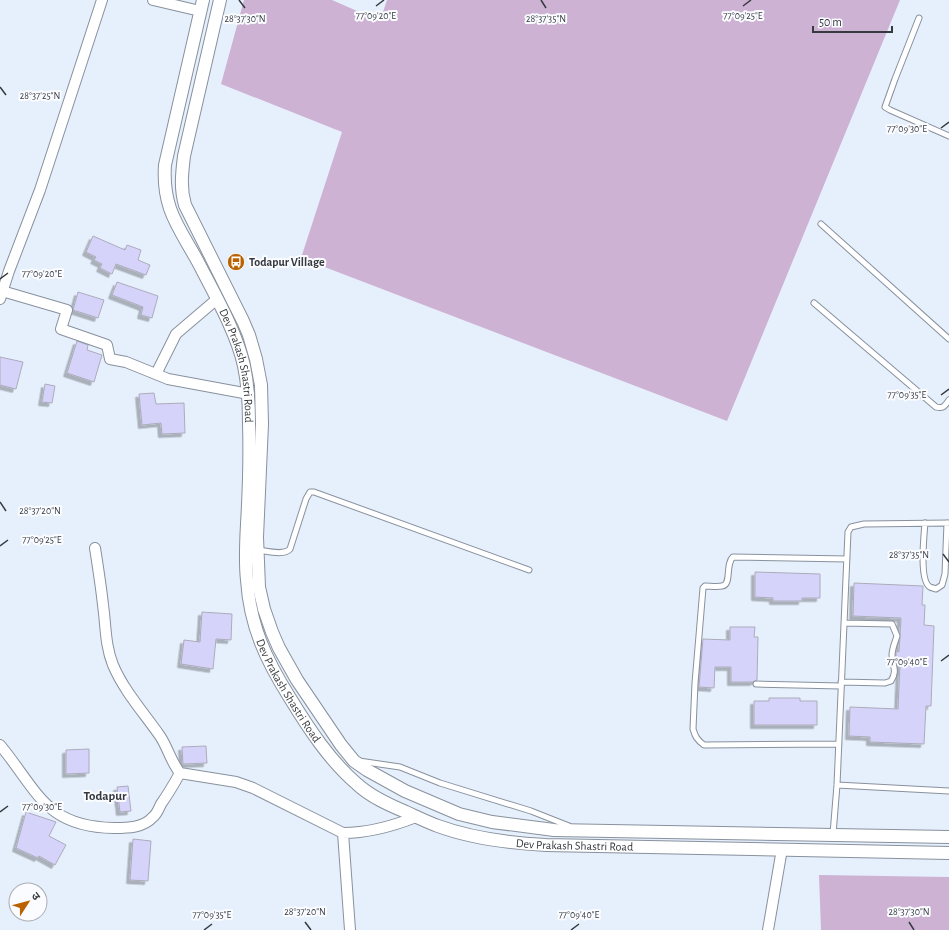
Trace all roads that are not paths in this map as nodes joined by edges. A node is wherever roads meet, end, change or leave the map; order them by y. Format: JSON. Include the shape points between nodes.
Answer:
{"nodes":[{"id":1,"x":102,"y":0,"type":"edge"},
{"id":2,"x":153,"y":0,"type":"edge"},
{"id":3,"x":219,"y":4,"type":"edge"},
{"id":4,"x":202,"y":5,"type":"edge"},
{"id":5,"x":919,"y":18,"type":"dead end"},
{"id":6,"x":949,"y":136,"type":"edge"},
{"id":7,"x":821,"y":224,"type":"dead end"},
{"id":8,"x":1,"y":295,"type":"edge"},
{"id":9,"x":217,"y":299,"type":"junction"},
{"id":10,"x":814,"y":303,"type":"dead end"},
{"id":11,"x":949,"y":339,"type":"edge"},
{"id":12,"x":156,"y":374,"type":"junction"},
{"id":13,"x":249,"y":394,"type":"junction"},
{"id":14,"x":949,"y":400,"type":"edge"},
{"id":15,"x":925,"y":523,"type":"junction"},
{"id":16,"x":948,"y":523,"type":"edge"},
{"id":17,"x":95,"y":548,"type":"dead end"},
{"id":18,"x":257,"y":550,"type":"junction"},
{"id":19,"x":847,"y":558,"type":"junction"},
{"id":20,"x":529,"y":570,"type":"dead end"},
{"id":21,"x":844,"y":623,"type":"junction"},
{"id":22,"x":756,"y":684,"type":"dead end"},
{"id":23,"x":841,"y":684,"type":"junction"},
{"id":24,"x":839,"y":744,"type":"junction"},
{"id":25,"x":0,"y":745,"type":"edge"},
{"id":26,"x":354,"y":761,"type":"junction"},
{"id":27,"x":180,"y":773,"type":"junction"},
{"id":28,"x":837,"y":785,"type":"junction"},
{"id":29,"x":949,"y":791,"type":"edge"},
{"id":30,"x":432,"y":803,"type":"junction"},
{"id":31,"x":420,"y":819,"type":"junction"},
{"id":32,"x":577,"y":830,"type":"junction"},
{"id":33,"x":343,"y":833,"type":"junction"},
{"id":34,"x":833,"y":835,"type":"junction"},
{"id":35,"x":949,"y":837,"type":"edge"},
{"id":36,"x":782,"y":849,"type":"junction"},
{"id":37,"x":949,"y":853,"type":"edge"},
{"id":38,"x":350,"y":930,"type":"edge"},
{"id":39,"x":768,"y":930,"type":"edge"}],
"edges":[{"from":1,"to":8,"type":"street","via":[[40,190]]},
{"from":2,"to":4,"type":"street"},
{"from":3,"to":4,"type":"street"},
{"from":3,"to":18,"type":"street","name":"Dev Prakash Shastri Road","via":[[184,156],[182,191],[185,205],[243,321],[256,359],[261,385],[262,424]]},
{"from":4,"to":9,"type":"street","name":"Dev Prakash Shastri Road","via":[[165,165],[164,182],[173,217]]},
{"from":5,"to":6,"type":"lane","via":[[885,107]]},
{"from":7,"to":11,"type":"lane"},
{"from":8,"to":12,"type":"street","via":[[67,310],[61,329],[107,345],[110,359],[126,362]]},
{"from":9,"to":12,"type":"street","via":[[176,334]]},
{"from":9,"to":13,"type":"street","name":"Dev Prakash Shastri Road","via":[[233,332],[244,364]]},
{"from":10,"to":14,"type":"lane","via":[[936,407],[944,406]]},
{"from":12,"to":13,"type":"street","via":[[168,379]]},
{"from":13,"to":31,"type":"street","name":"Dev Prakash Shastri Road","via":[[246,580],[250,610],[258,637],[270,664],[300,715],[332,759],[367,792]]},
{"from":15,"to":16,"type":"lane"},
{"from":15,"to":16,"type":"lane","via":[[924,571],[927,584],[936,589],[942,585],[945,574]]},
{"from":15,"to":19,"type":"lane","via":[[864,524],[851,527],[848,532]]},
{"from":17,"to":27,"type":"street","via":[[105,637],[113,665],[131,696],[161,737],[174,766]]},
{"from":18,"to":20,"type":"lane","via":[[284,553],[288,551],[306,499],[310,492],[314,492]]},
{"from":18,"to":26,"type":"street","name":"Dev Prakash Shastri Road","via":[[259,587],[278,648],[310,701]]},
{"from":19,"to":21,"type":"lane"},
{"from":19,"to":24,"type":"lane","via":[[733,557],[729,562],[726,584],[703,588],[693,729],[698,742],[704,744]]},
{"from":21,"to":23,"type":"lane"},
{"from":21,"to":23,"type":"lane","via":[[892,624],[898,636],[892,654],[895,668],[891,681]]},
{"from":22,"to":23,"type":"lane"},
{"from":23,"to":24,"type":"lane"},
{"from":24,"to":28,"type":"lane"},
{"from":25,"to":27,"type":"street","via":[[47,806],[66,819],[98,828],[132,828],[144,824],[154,817]]},
{"from":26,"to":30,"type":"street","name":"Dev Prakash Shastri Road","via":[[366,770]]},
{"from":26,"to":32,"type":"lane","via":[[400,767],[440,783],[531,811]]},
{"from":27,"to":33,"type":"street","via":[[236,782],[253,788]]},
{"from":28,"to":29,"type":"lane"},
{"from":28,"to":34,"type":"lane"},
{"from":30,"to":31,"type":"street"},
{"from":30,"to":32,"type":"street","name":"Dev Prakash Shastri Road","via":[[459,814],[492,822],[554,830]]},
{"from":31,"to":33,"type":"street","via":[[384,828]]},
{"from":31,"to":36,"type":"street","name":"Dev Prakash Shastri Road","via":[[439,827],[485,839],[528,844]]},
{"from":32,"to":34,"type":"street","name":"Dev Prakash Shastri Road"},
{"from":33,"to":38,"type":"street"},
{"from":34,"to":35,"type":"street","name":"Dev Prakash Shastri Road"},
{"from":36,"to":37,"type":"street","name":"Dev Prakash Shastri Road"},
{"from":36,"to":39,"type":"street"}]}
